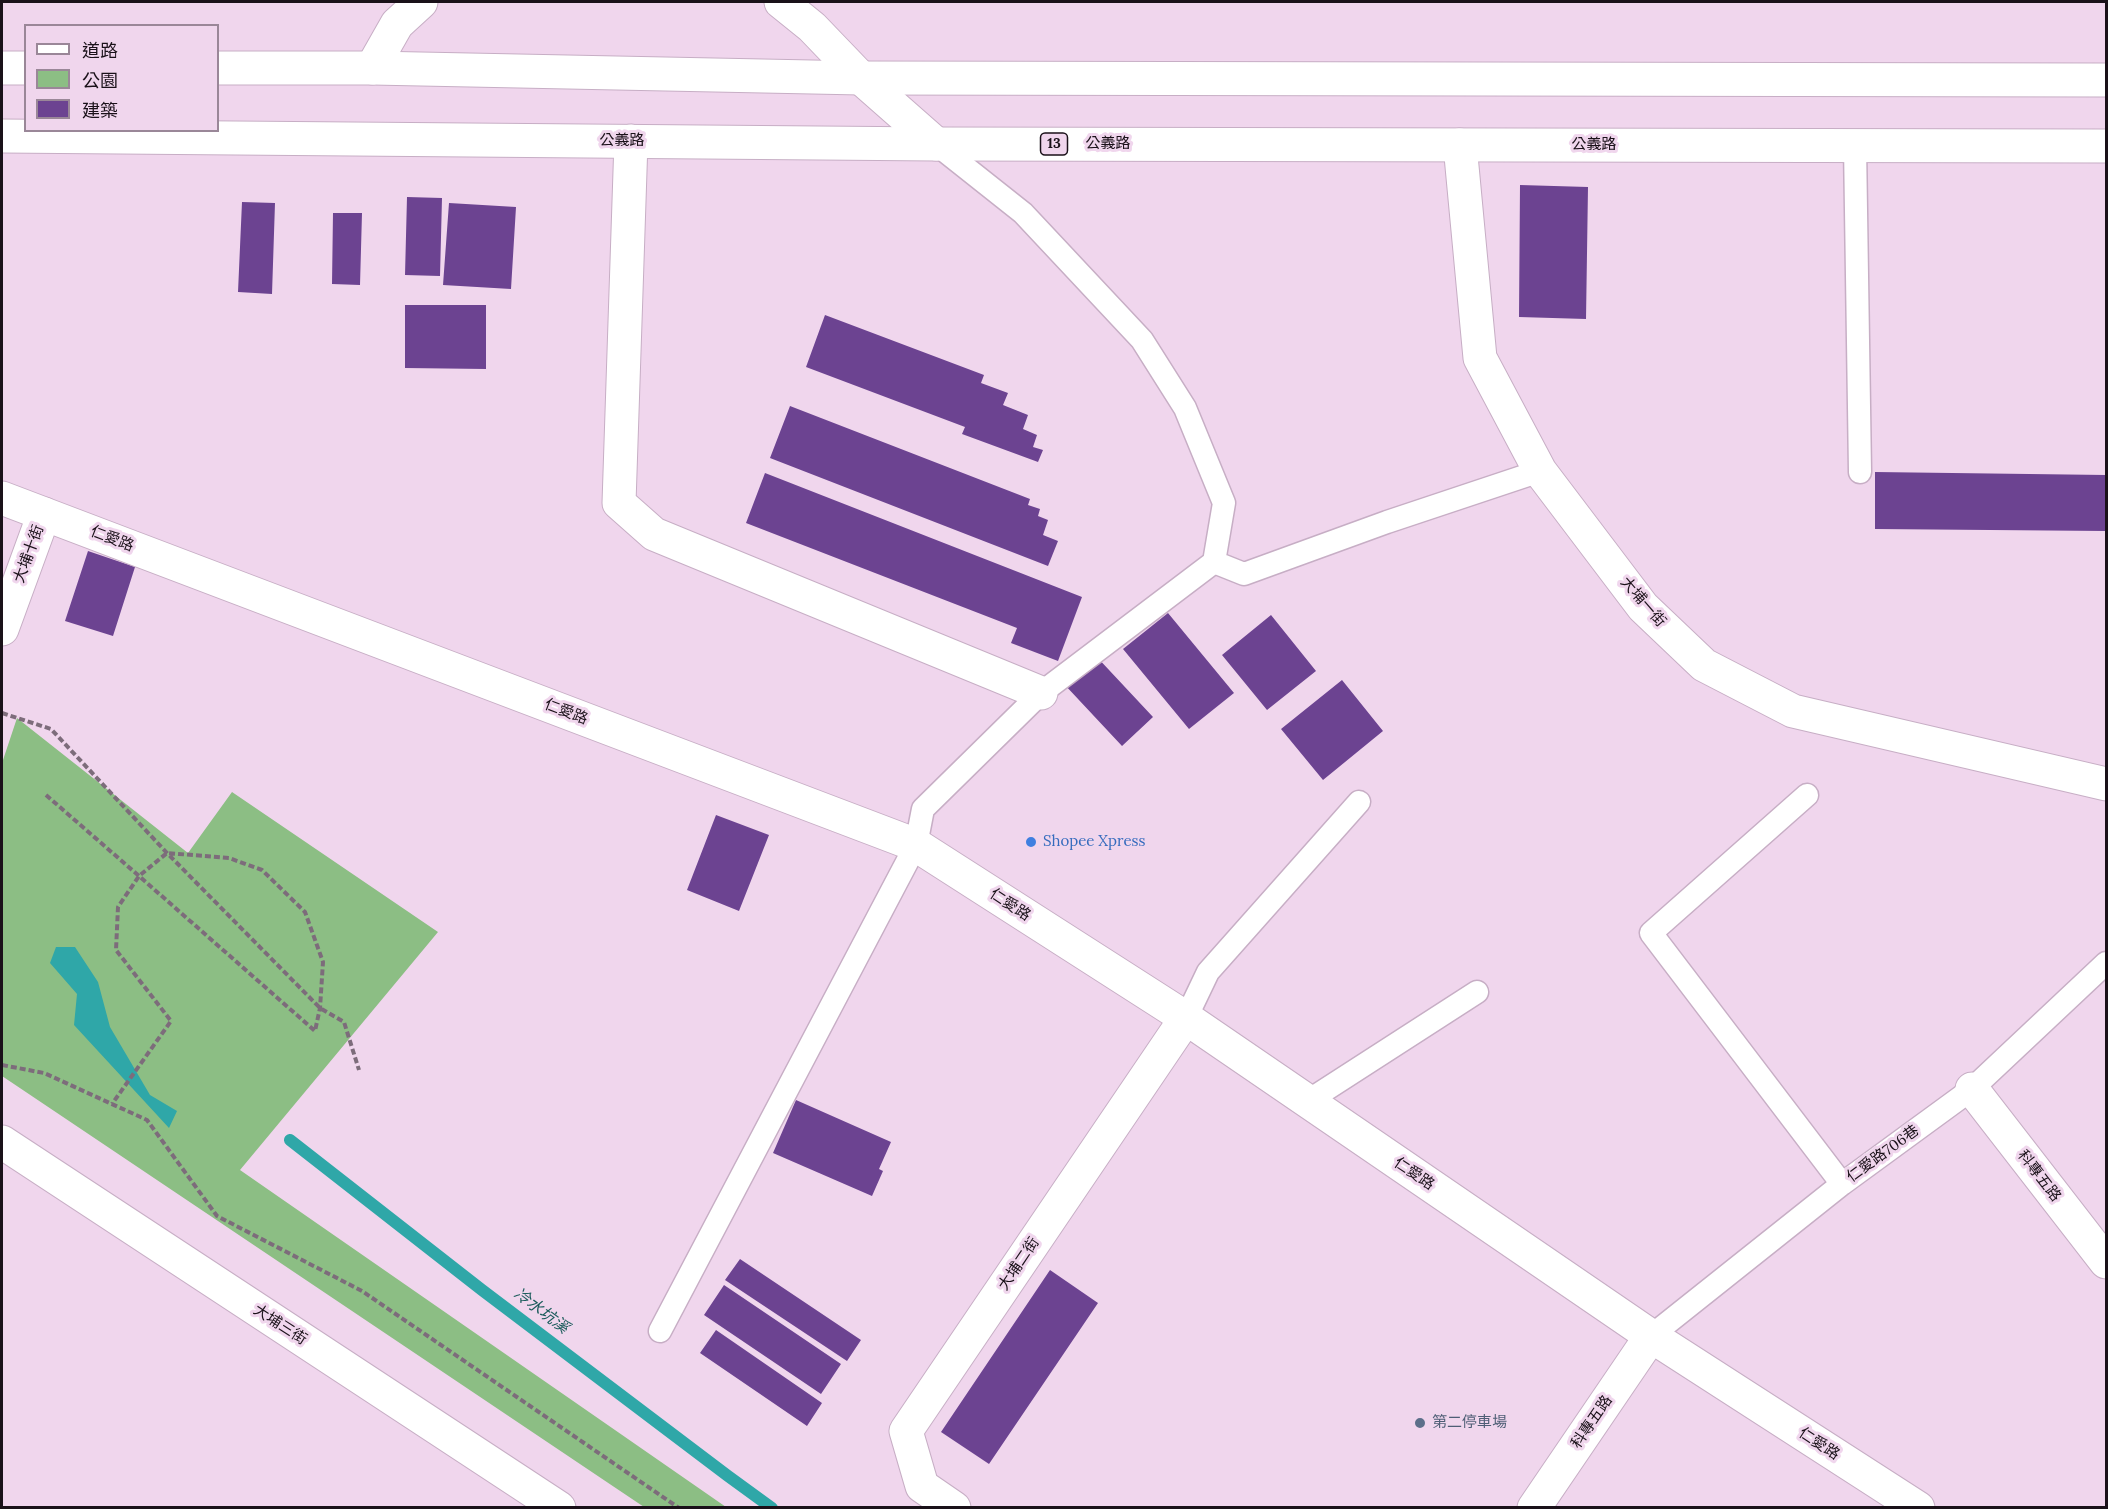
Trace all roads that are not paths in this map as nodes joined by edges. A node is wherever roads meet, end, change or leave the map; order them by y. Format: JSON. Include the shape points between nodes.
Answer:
{"nodes":[{"id":1,"x":421,"y":2,"type":"edge"},
{"id":2,"x":781,"y":2,"type":"edge"},
{"id":3,"x":2,"y":68,"type":"edge"},
{"id":4,"x":24,"y":68,"type":"edge"},
{"id":5,"x":219,"y":68,"type":"edge"},
{"id":6,"x":372,"y":68,"type":"junction"},
{"id":7,"x":861,"y":78,"type":"junction"},
{"id":8,"x":2106,"y":80,"type":"edge"},
{"id":9,"x":2,"y":136,"type":"edge"},
{"id":10,"x":631,"y":141,"type":"junction"},
{"id":11,"x":936,"y":144,"type":"junction"},
{"id":12,"x":1460,"y":145,"type":"junction"},
{"id":13,"x":1855,"y":146,"type":"junction"},
{"id":14,"x":2106,"y":146,"type":"edge"},
{"id":15,"x":1540,"y":471,"type":"junction"},
{"id":16,"x":1860,"y":472,"type":"dead end"},
{"id":17,"x":2,"y":498,"type":"edge"},
{"id":18,"x":44,"y":514,"type":"junction"},
{"id":19,"x":1214,"y":562,"type":"junction"},
{"id":20,"x":2,"y":629,"type":"edge"},
{"id":21,"x":1041,"y":693,"type":"junction"},
{"id":22,"x":2106,"y":784,"type":"edge"},
{"id":23,"x":1807,"y":795,"type":"dead end"},
{"id":24,"x":1359,"y":802,"type":"dead end"},
{"id":25,"x":916,"y":845,"type":"junction"},
{"id":26,"x":2106,"y":963,"type":"edge"},
{"id":27,"x":1477,"y":992,"type":"dead end"},
{"id":28,"x":1186,"y":1018,"type":"junction"},
{"id":29,"x":1972,"y":1089,"type":"junction"},
{"id":30,"x":1308,"y":1101,"type":"junction"},
{"id":31,"x":2,"y":1142,"type":"edge"},
{"id":32,"x":1842,"y":1184,"type":"junction"},
{"id":33,"x":2106,"y":1262,"type":"edge"},
{"id":34,"x":660,"y":1331,"type":"dead end"},
{"id":35,"x":1651,"y":1336,"type":"junction"},
{"id":36,"x":559,"y":1508,"type":"edge"},
{"id":37,"x":954,"y":1508,"type":"edge"},
{"id":38,"x":1534,"y":1508,"type":"edge"},
{"id":39,"x":1918,"y":1508,"type":"edge"}],
"edges":[{"from":1,"to":6,"type":"street","via":[[397,24]]},
{"from":2,"to":7,"type":"street","via":[[812,27]]},
{"from":3,"to":4,"type":"street"},
{"from":5,"to":6,"type":"street"},
{"from":6,"to":7,"type":"street"},
{"from":7,"to":8,"type":"street"},
{"from":7,"to":11,"type":"street"},
{"from":9,"to":10,"type":"street","name":"公義路","number":"13"},
{"from":10,"to":11,"type":"street","name":"公義路","number":"13"},
{"from":10,"to":21,"type":"street","via":[[619,503],[654,534]]},
{"from":11,"to":12,"type":"street","name":"公義路","number":"13"},
{"from":11,"to":19,"type":"lane","via":[[1023,213],[1142,340],[1185,408],[1224,503]]},
{"from":12,"to":13,"type":"street","name":"公義路","number":"13"},
{"from":12,"to":15,"type":"street","name":"大埔一街","via":[[1480,358]]},
{"from":13,"to":14,"type":"street","name":"公義路","number":"13"},
{"from":13,"to":16,"type":"lane"},
{"from":15,"to":19,"type":"lane","via":[[1244,574]]},
{"from":15,"to":22,"type":"street","name":"大埔一街","via":[[1643,607],[1704,665],[1793,711]]},
{"from":17,"to":18,"type":"street","name":"仁愛路"},
{"from":18,"to":20,"type":"street","name":"大埔十街"},
{"from":18,"to":25,"type":"street","name":"仁愛路"},
{"from":19,"to":21,"type":"lane"},
{"from":21,"to":25,"type":"lane","via":[[923,809]]},
{"from":23,"to":32,"type":"lane","via":[[1651,933]]},
{"from":24,"to":28,"type":"lane","via":[[1208,972]]},
{"from":25,"to":28,"type":"street","name":"仁愛路"},
{"from":25,"to":34,"type":"lane"},
{"from":26,"to":29,"type":"lane","name":"仁愛路706巷"},
{"from":27,"to":30,"type":"lane"},
{"from":28,"to":30,"type":"street","name":"仁愛路"},
{"from":28,"to":37,"type":"street","name":"大埔二街","via":[[906,1431],[922,1486]]},
{"from":29,"to":32,"type":"lane","name":"仁愛路706巷"},
{"from":29,"to":33,"type":"street","name":"科專五路"},
{"from":30,"to":35,"type":"street","name":"仁愛路"},
{"from":31,"to":36,"type":"street","name":"大埔三街"},
{"from":32,"to":35,"type":"lane","name":"仁愛路706巷"},
{"from":35,"to":38,"type":"street","name":"科專五路"},
{"from":35,"to":39,"type":"street","name":"仁愛路"}]}
